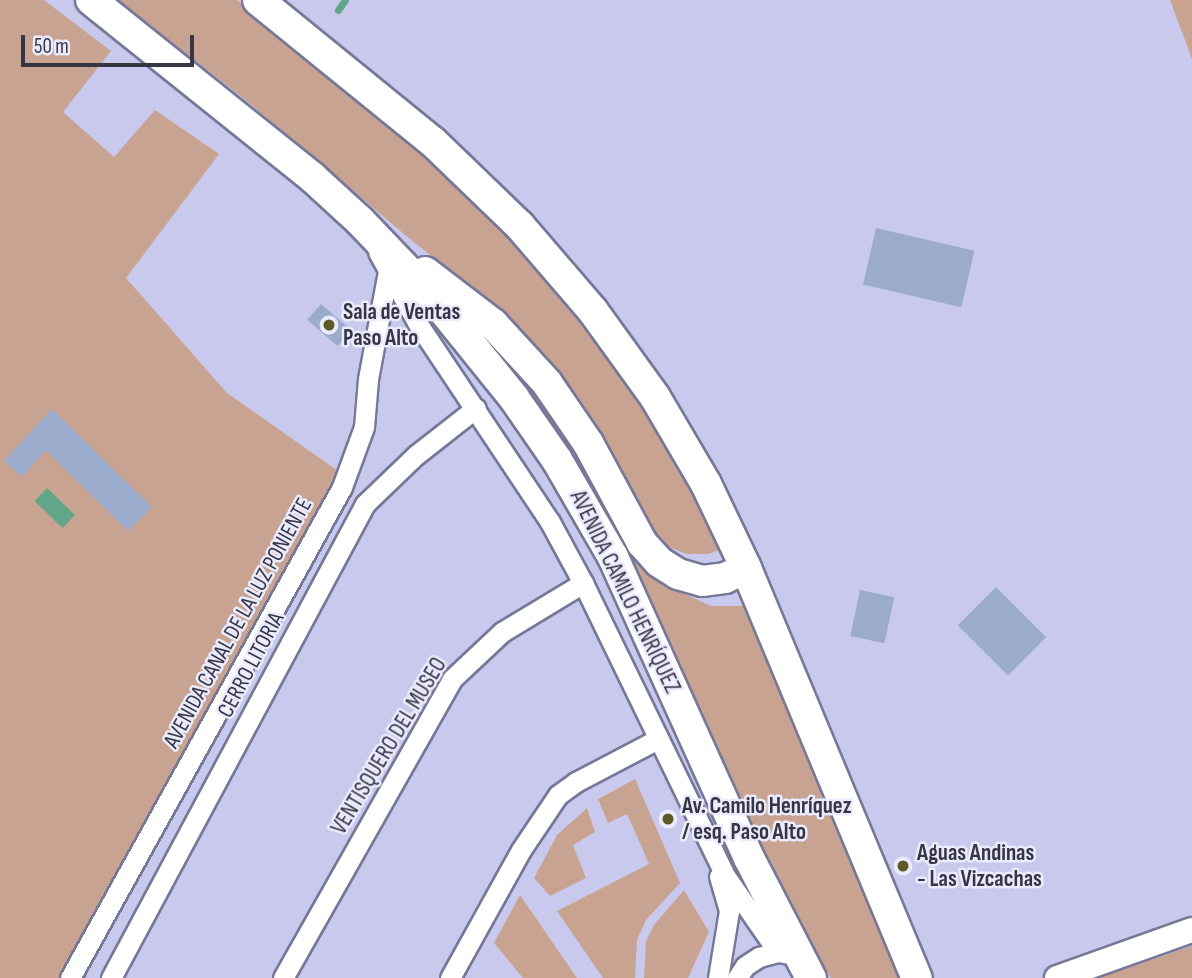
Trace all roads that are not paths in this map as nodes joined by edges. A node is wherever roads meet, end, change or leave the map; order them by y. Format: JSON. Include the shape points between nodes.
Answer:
{"nodes":[{"id":1,"x":91,"y":0,"type":"edge"},
{"id":2,"x":258,"y":0,"type":"edge"},
{"id":3,"x":391,"y":263,"type":"junction"},
{"id":4,"x":476,"y":408,"type":"junction"},
{"id":5,"x":746,"y":568,"type":"junction"},
{"id":6,"x":583,"y":583,"type":"junction"},
{"id":7,"x":658,"y":739,"type":"junction"},
{"id":8,"x":712,"y":848,"type":"junction"},
{"id":9,"x":1192,"y":930,"type":"edge"},
{"id":10,"x":796,"y":962,"type":"edge"},
{"id":11,"x":70,"y":978,"type":"edge"},
{"id":12,"x":111,"y":978,"type":"edge"},
{"id":13,"x":283,"y":978,"type":"edge"},
{"id":14,"x":450,"y":978,"type":"edge"},
{"id":15,"x":718,"y":978,"type":"edge"},
{"id":16,"x":737,"y":978,"type":"edge"},
{"id":17,"x":918,"y":978,"type":"edge"},
{"id":18,"x":1057,"y":978,"type":"edge"}],
"edges":[{"from":1,"to":3,"type":"main road","name":"AVENIDA CAMILO HENRÍQUEZ","via":[[302,169],[360,221]]},
{"from":2,"to":5,"type":"main road","via":[[433,142],[562,272],[673,424]]},
{"from":3,"to":4,"type":"street","via":[[418,324]]},
{"from":3,"to":5,"type":"main road","via":[[469,303],[528,359],[588,443],[642,543],[659,562],[702,581],[725,578]]},
{"from":3,"to":10,"type":"main road","name":"AVENIDA CAMILO HENRÍQUEZ","via":[[467,337],[587,508],[637,608]]},
{"from":3,"to":11,"type":"street","name":"AVENIDA CANAL DE LA LUZ PONIENTE","via":[[368,379],[365,427],[342,487]]},
{"from":4,"to":6,"type":"street","via":[[550,522]]},
{"from":4,"to":12,"type":"street","name":"CERRO LITORIA","via":[[416,455],[365,504]]},
{"from":5,"to":17,"type":"main road"},
{"from":6,"to":7,"type":"street"},
{"from":6,"to":13,"type":"street","name":"VENTISQUERO DEL MUSEO","via":[[502,632],[452,679]]},
{"from":7,"to":8,"type":"street"},
{"from":7,"to":14,"type":"street","via":[[558,795]]},
{"from":8,"to":10,"type":"street","via":[[726,877]]},
{"from":8,"to":15,"type":"street","via":[[729,911]]},
{"from":9,"to":18,"type":"street"},
{"from":10,"to":16,"type":"street","via":[[759,957]]}]}
